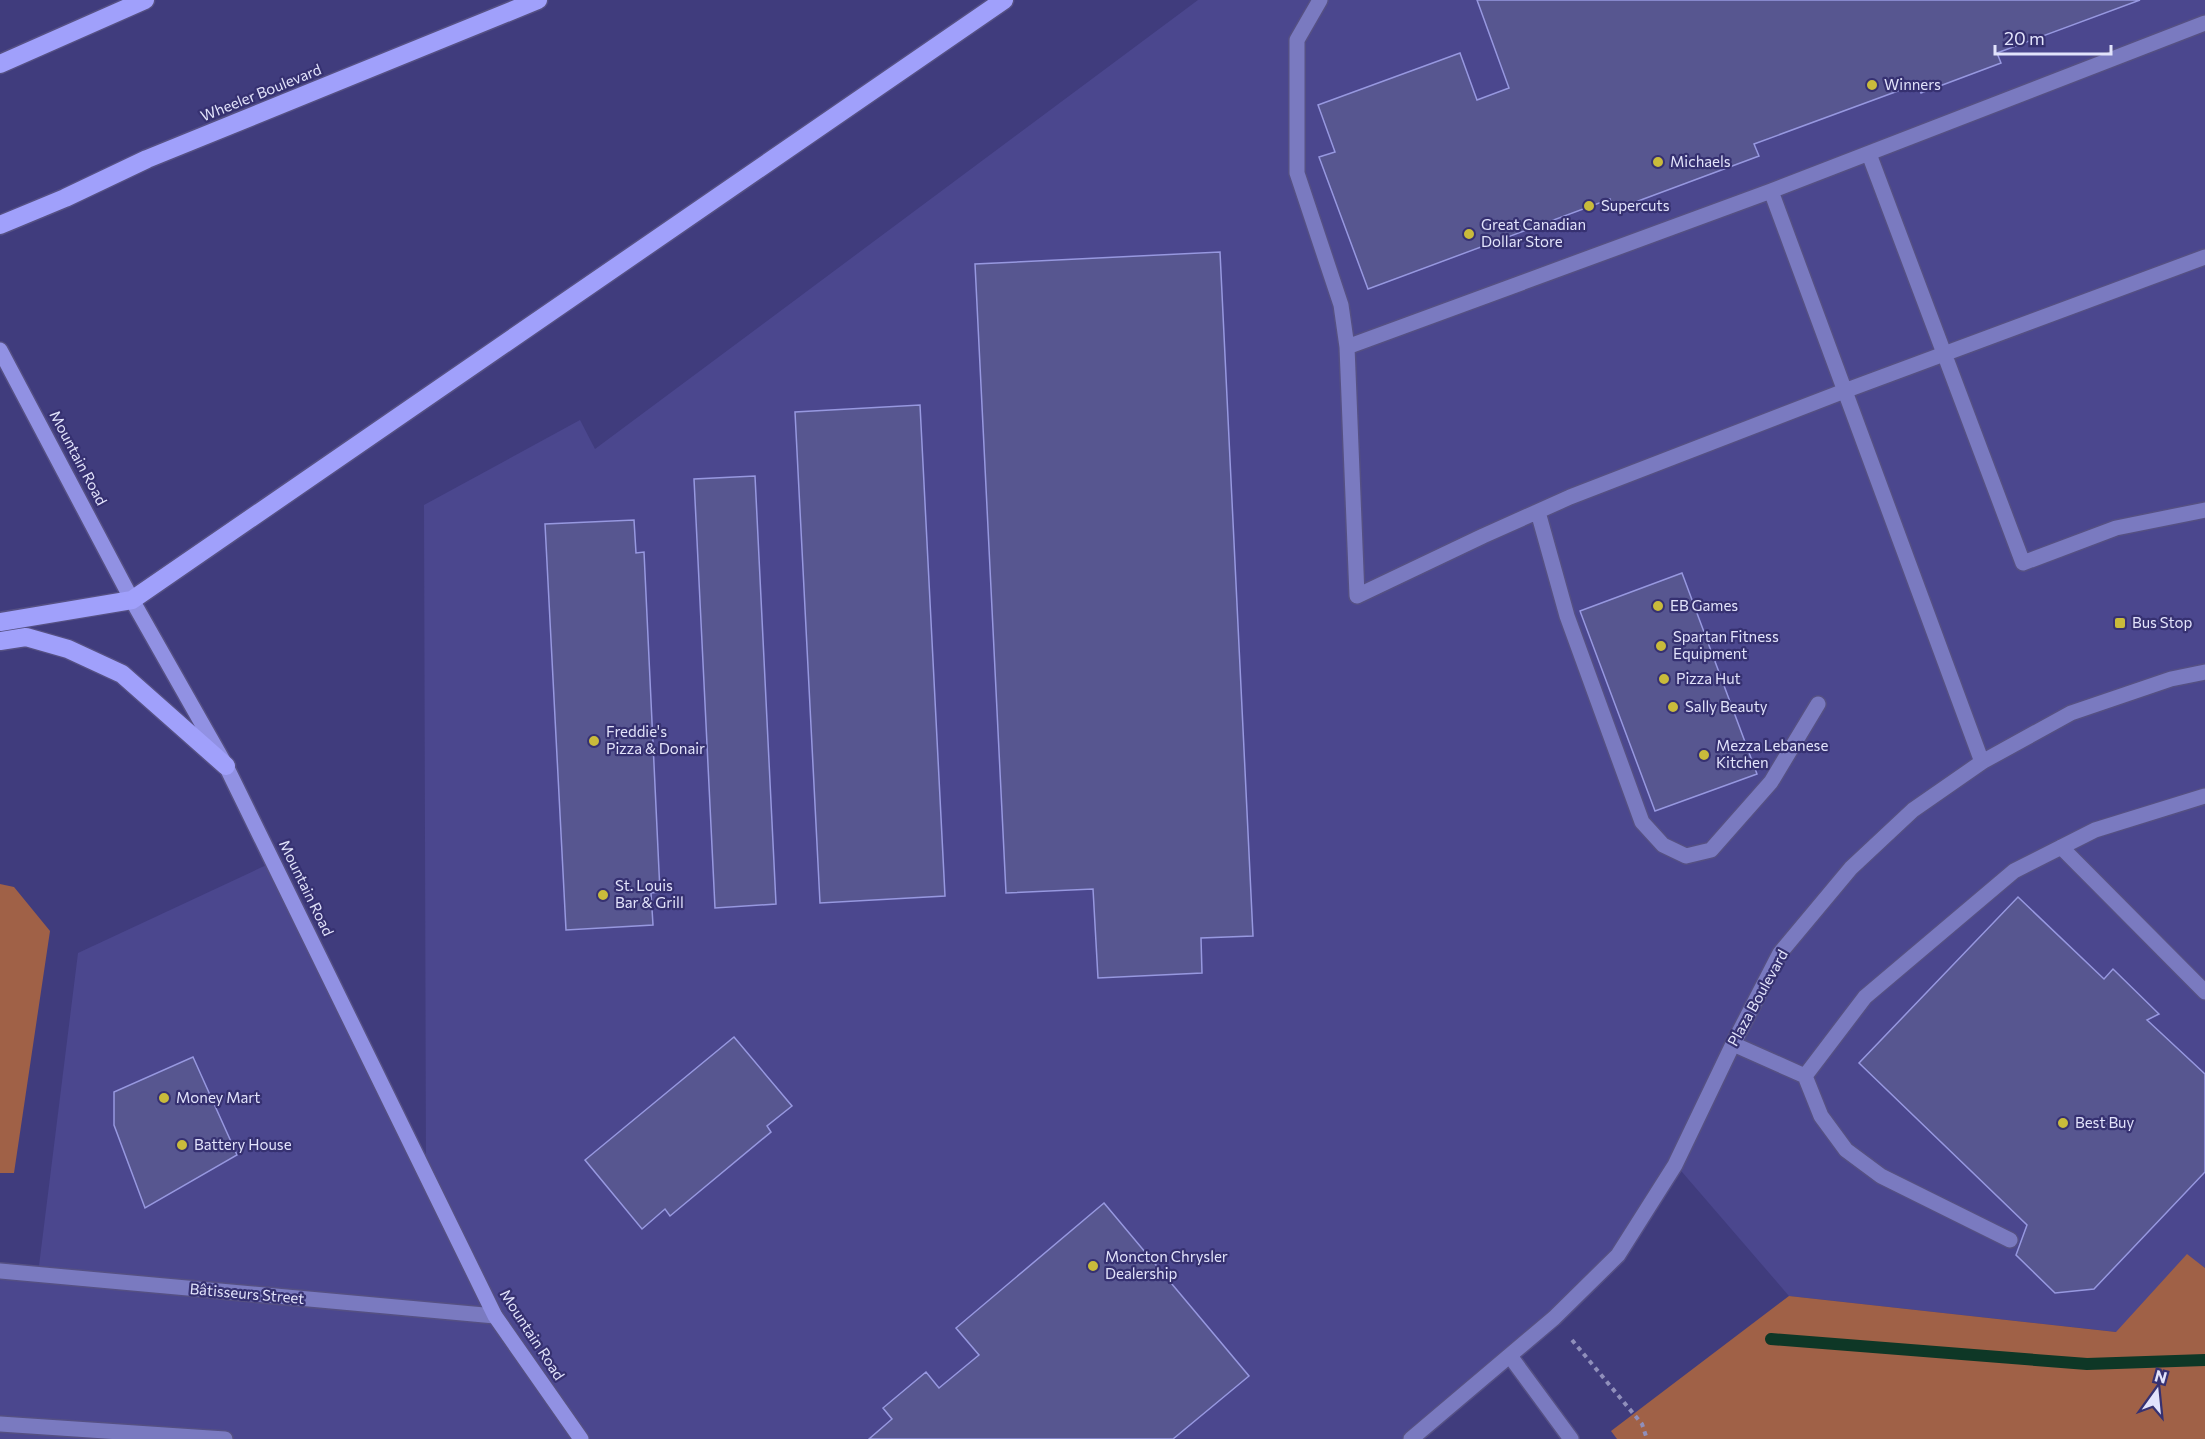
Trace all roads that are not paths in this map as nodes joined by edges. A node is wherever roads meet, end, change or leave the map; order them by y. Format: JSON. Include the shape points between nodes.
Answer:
{"nodes":[{"id":1,"x":145,"y":0,"type":"edge"},
{"id":2,"x":538,"y":0,"type":"edge"},
{"id":3,"x":1004,"y":0,"type":"edge"},
{"id":4,"x":1320,"y":0,"type":"edge"},
{"id":5,"x":2205,"y":23,"type":"edge"},
{"id":6,"x":0,"y":64,"type":"edge"},
{"id":7,"x":1869,"y":154,"type":"junction"},
{"id":8,"x":1771,"y":191,"type":"junction"},
{"id":9,"x":0,"y":225,"type":"edge"},
{"id":10,"x":2205,"y":257,"type":"edge"},
{"id":11,"x":1347,"y":347,"type":"junction"},
{"id":12,"x":0,"y":350,"type":"edge"},
{"id":13,"x":1944,"y":354,"type":"junction"},
{"id":14,"x":1847,"y":390,"type":"junction"},
{"id":15,"x":2205,"y":510,"type":"edge"},
{"id":16,"x":1538,"y":512,"type":"junction"},
{"id":17,"x":132,"y":600,"type":"junction"},
{"id":18,"x":0,"y":622,"type":"edge"},
{"id":19,"x":0,"y":641,"type":"edge"},
{"id":20,"x":2205,"y":672,"type":"edge"},
{"id":21,"x":1818,"y":704,"type":"dead end"},
{"id":22,"x":1982,"y":762,"type":"junction"},
{"id":23,"x":226,"y":766,"type":"junction"},
{"id":24,"x":2205,"y":796,"type":"edge"},
{"id":25,"x":2061,"y":847,"type":"junction"},
{"id":26,"x":2205,"y":992,"type":"edge"},
{"id":27,"x":1732,"y":1044,"type":"junction"},
{"id":28,"x":1805,"y":1076,"type":"junction"},
{"id":29,"x":2010,"y":1240,"type":"dead end"},
{"id":30,"x":0,"y":1271,"type":"edge"},
{"id":31,"x":495,"y":1316,"type":"junction"},
{"id":32,"x":1510,"y":1356,"type":"junction"},
{"id":33,"x":0,"y":1424,"type":"edge"},
{"id":34,"x":225,"y":1439,"type":"edge"},
{"id":35,"x":581,"y":1439,"type":"edge"},
{"id":36,"x":1411,"y":1439,"type":"edge"},
{"id":37,"x":1571,"y":1439,"type":"edge"}],
"edges":[{"from":1,"to":6,"type":"highway"},
{"from":2,"to":9,"type":"highway","name":"Wheeler Boulevard","via":[[147,159]]},
{"from":3,"to":17,"type":"highway"},
{"from":4,"to":11,"type":"street","via":[[1297,40],[1297,173],[1341,305]]},
{"from":5,"to":7,"type":"street"},
{"from":7,"to":8,"type":"street"},
{"from":7,"to":13,"type":"street"},
{"from":8,"to":11,"type":"street"},
{"from":8,"to":14,"type":"street"},
{"from":10,"to":13,"type":"street"},
{"from":11,"to":16,"type":"street","via":[[1358,596]]},
{"from":12,"to":17,"type":"main road","name":"Mountain Road"},
{"from":13,"to":14,"type":"street"},
{"from":13,"to":15,"type":"street","via":[[2024,563],[2116,528]]},
{"from":14,"to":16,"type":"street"},
{"from":14,"to":22,"type":"street"},
{"from":16,"to":21,"type":"street","via":[[1567,616],[1642,822],[1663,845],[1686,856],[1711,850],[1771,782]]},
{"from":17,"to":18,"type":"highway"},
{"from":17,"to":23,"type":"main road","name":"Mountain Road"},
{"from":19,"to":23,"type":"highway","via":[[26,637],[68,649],[122,675]]},
{"from":20,"to":22,"type":"street","name":"Plaza Boulevard","via":[[2171,679],[2071,713]]},
{"from":22,"to":27,"type":"street","name":"Plaza Boulevard","via":[[1913,810],[1851,868],[1780,953]]},
{"from":23,"to":31,"type":"main road","name":"Mountain Road"},
{"from":24,"to":25,"type":"street","via":[[2095,830]]},
{"from":25,"to":26,"type":"street"},
{"from":25,"to":28,"type":"street","via":[[2014,871],[1865,997]]},
{"from":27,"to":28,"type":"street"},
{"from":27,"to":32,"type":"street","name":"Plaza Boulevard","via":[[1676,1165],[1618,1255]]},
{"from":28,"to":29,"type":"street","via":[[1821,1116],[1846,1150],[1881,1176]]},
{"from":30,"to":31,"type":"street","name":"Bâtisseurs Street"},
{"from":31,"to":35,"type":"main road","name":"Mountain Road"},
{"from":32,"to":36,"type":"street","name":"Plaza Boulevard"},
{"from":32,"to":37,"type":"street"},
{"from":33,"to":34,"type":"street"}]}
